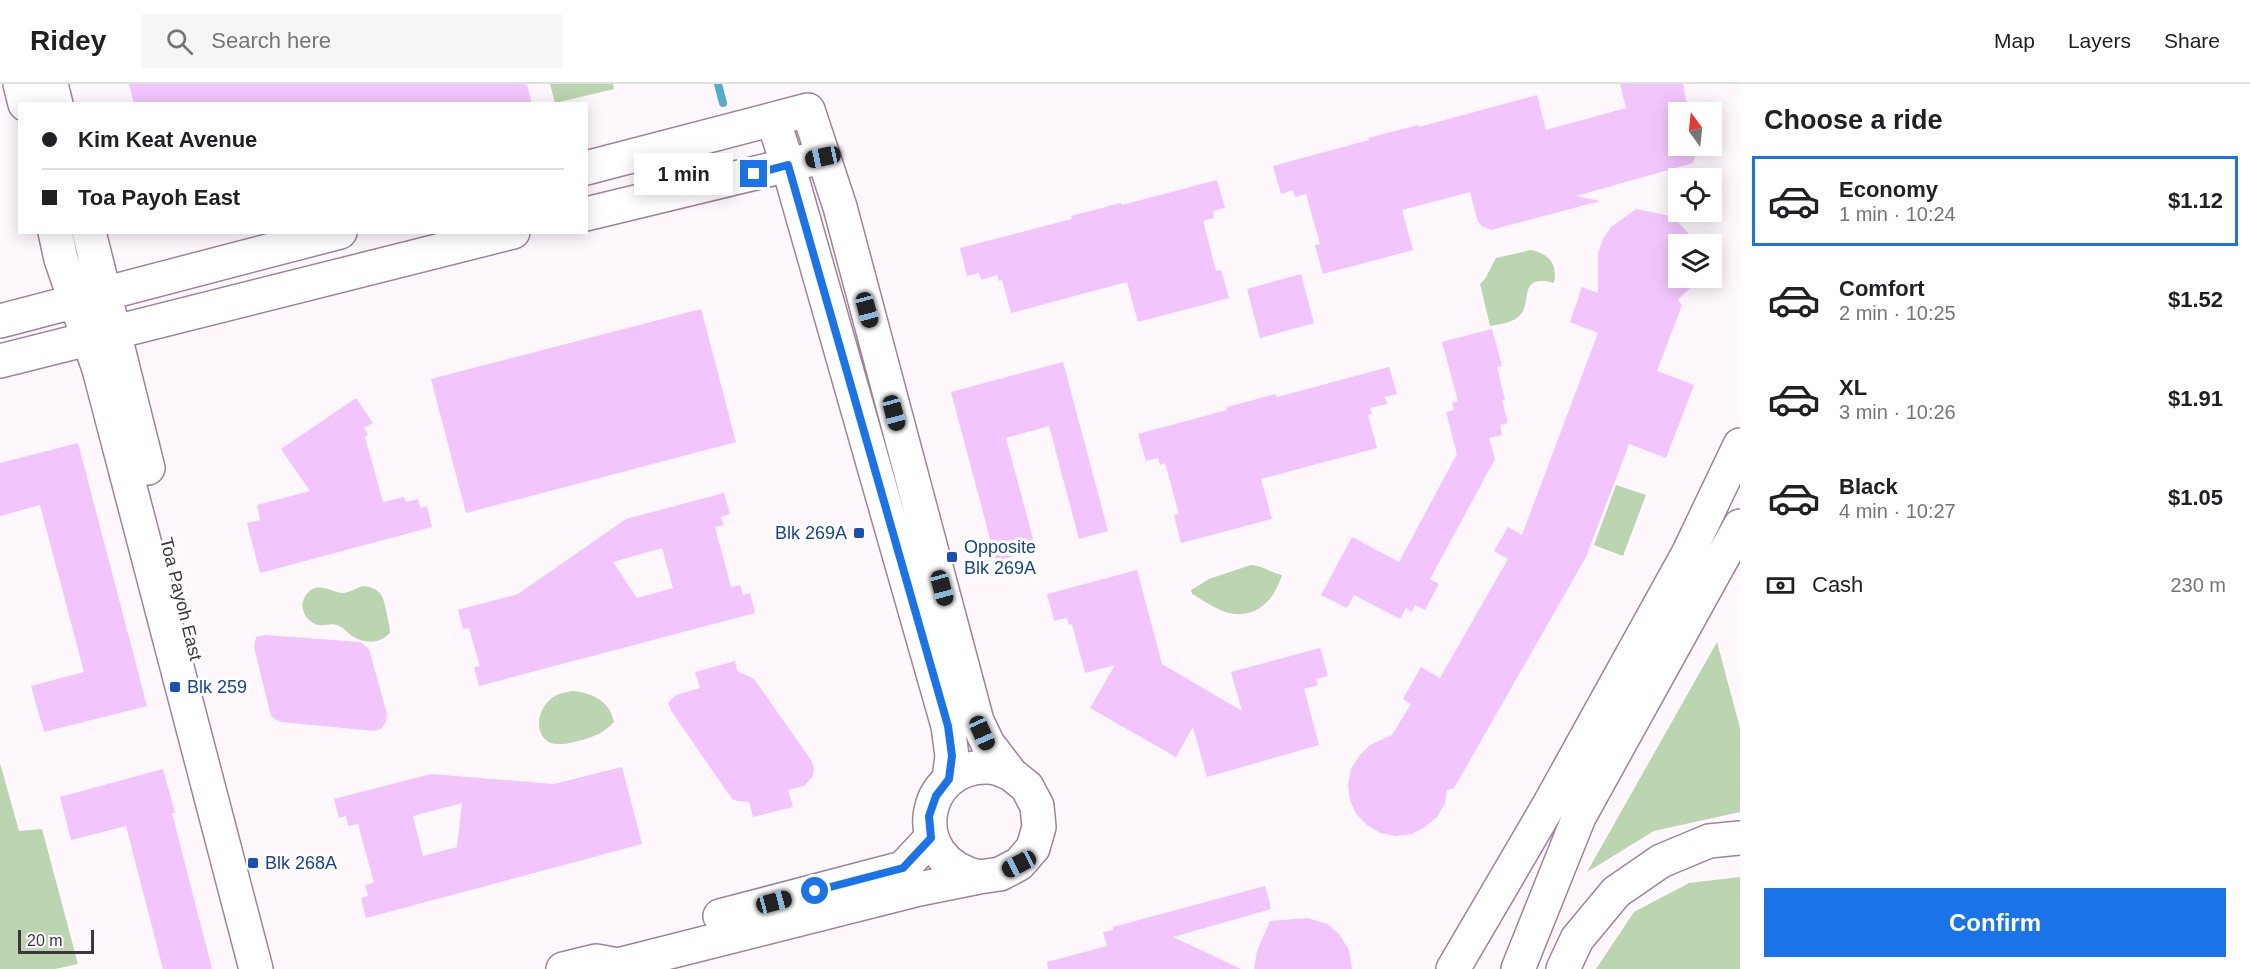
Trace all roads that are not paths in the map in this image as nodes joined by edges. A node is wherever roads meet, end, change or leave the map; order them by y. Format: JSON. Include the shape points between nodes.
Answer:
{"nodes":[{"id":1,"x":20,"y":84,"type":"edge"},
{"id":2,"x":51,"y":84,"type":"edge"},
{"id":3,"x":24,"y":102,"type":"edge"},
{"id":4,"x":56,"y":102,"type":"edge"},
{"id":5,"x":773,"y":120,"type":"junction"},
{"id":6,"x":823,"y":157,"type":"junction"},
{"id":7,"x":788,"y":165,"type":"junction"},
{"id":8,"x":588,"y":167,"type":"edge"},
{"id":9,"x":588,"y":214,"type":"edge"},
{"id":10,"x":55,"y":234,"type":"edge"},
{"id":11,"x":89,"y":234,"type":"edge"},
{"id":12,"x":332,"y":234,"type":"edge"},
{"id":13,"x":505,"y":234,"type":"edge"},
{"id":14,"x":90,"y":298,"type":"junction"},
{"id":15,"x":0,"y":321,"type":"edge"},
{"id":16,"x":101,"y":335,"type":"junction"},
{"id":17,"x":0,"y":361,"type":"edge"},
{"id":18,"x":1740,"y":445,"type":"edge"},
{"id":19,"x":1740,"y":526,"type":"edge"},
{"id":20,"x":1011,"y":774,"type":"junction"},
{"id":21,"x":949,"y":779,"type":"junction"},
{"id":22,"x":931,"y":838,"type":"junction"},
{"id":23,"x":1740,"y":838,"type":"edge"},
{"id":24,"x":979,"y":877,"type":"junction"},
{"id":25,"x":596,"y":961,"type":"junction"},
{"id":26,"x":256,"y":969,"type":"edge"},
{"id":27,"x":278,"y":969,"type":"edge"},
{"id":28,"x":563,"y":969,"type":"edge"},
{"id":29,"x":1453,"y":969,"type":"edge"},
{"id":30,"x":1518,"y":969,"type":"edge"},
{"id":31,"x":1563,"y":969,"type":"edge"}],
"edges":[{"from":1,"to":3,"type":"main road"},
{"from":2,"to":4,"type":"main road"},
{"from":5,"to":6,"type":"main road","via":[[808,110]]},
{"from":5,"to":7,"type":"main road"},
{"from":5,"to":8,"type":"main road"},
{"from":6,"to":7,"type":"main road"},
{"from":6,"to":20,"type":"main road","via":[[843,218],[977,721],[988,744]]},
{"from":7,"to":9,"type":"main road"},
{"from":7,"to":21,"type":"main road","via":[[948,726],[952,756]]},
{"from":10,"to":14,"type":"main road","via":[[61,259]]},
{"from":11,"to":14,"type":"main road"},
{"from":12,"to":14,"type":"main road"},
{"from":13,"to":16,"type":"main road"},
{"from":14,"to":15,"type":"main road"},
{"from":14,"to":16,"type":"main road"},
{"from":16,"to":17,"type":"main road"},
{"from":16,"to":26,"type":"main road","name":"Toa Payoh East","via":[[102,380]]},
{"from":16,"to":27,"type":"main road","name":"Toa Payoh East","via":[[220,750]]},
{"from":18,"to":29,"type":"main road","via":[[1688,554]]},
{"from":19,"to":30,"type":"main road","via":[[1580,817]]},
{"from":20,"to":21,"type":"main road","via":[[990,767],[968,769]]},
{"from":20,"to":24,"type":"main road","via":[[1027,787],[1037,806],[1039,827],[1033,848],[1019,864],[1000,874]]},
{"from":21,"to":22,"type":"main road","via":[[936,796],[929,816]]},
{"from":22,"to":24,"type":"main road","via":[[949,864]]},
{"from":22,"to":25,"type":"main road","via":[[903,868],[613,944]]},
{"from":23,"to":31,"type":"main road","via":[[1709,841],[1661,861],[1616,892],[1577,939]]},
{"from":24,"to":25,"type":"main road","via":[[618,965]]},
{"from":25,"to":28,"type":"main road"}]}
